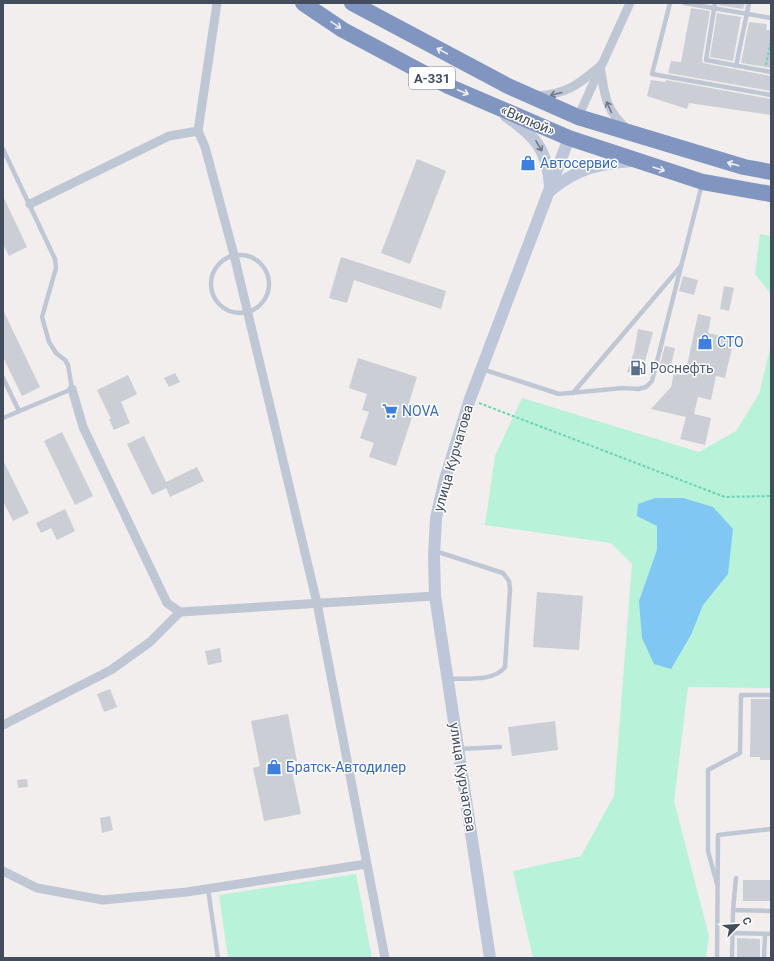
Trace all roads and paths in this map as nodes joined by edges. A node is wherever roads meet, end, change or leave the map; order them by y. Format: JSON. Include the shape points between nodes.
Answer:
{"nodes":[{"id":1,"x":217,"y":3,"type":"edge"},
{"id":2,"x":303,"y":3,"type":"edge"},
{"id":3,"x":352,"y":3,"type":"edge"},
{"id":4,"x":630,"y":3,"type":"edge"},
{"id":5,"x":670,"y":3,"type":"edge"},
{"id":6,"x":684,"y":3,"type":"edge"},
{"id":7,"x":749,"y":3,"type":"edge"},
{"id":8,"x":714,"y":6,"type":"edge"},
{"id":9,"x":746,"y":14,"type":"junction"},
{"id":10,"x":771,"y":18,"type":"edge"},
{"id":11,"x":771,"y":41,"type":"edge"},
{"id":12,"x":600,"y":66,"type":"junction"},
{"id":13,"x":736,"y":66,"type":"junction"},
{"id":14,"x":764,"y":71,"type":"junction"},
{"id":15,"x":771,"y":72,"type":"edge"},
{"id":16,"x":771,"y":95,"type":"edge"},
{"id":17,"x":530,"y":96,"type":"junction"},
{"id":18,"x":488,"y":103,"type":"junction"},
{"id":19,"x":578,"y":117,"type":"junction"},
{"id":20,"x":198,"y":131,"type":"junction"},
{"id":21,"x":635,"y":136,"type":"junction"},
{"id":22,"x":569,"y":138,"type":"junction"},
{"id":23,"x":3,"y":149,"type":"edge"},
{"id":24,"x":635,"y":161,"type":"junction"},
{"id":25,"x":771,"y":172,"type":"edge"},
{"id":26,"x":703,"y":182,"type":"junction"},
{"id":27,"x":551,"y":190,"type":"junction"},
{"id":28,"x":771,"y":194,"type":"edge"},
{"id":29,"x":30,"y":204,"type":"junction"},
{"id":30,"x":234,"y":255,"type":"junction"},
{"id":31,"x":682,"y":265,"type":"junction"},
{"id":32,"x":247,"y":312,"type":"junction"},
{"id":33,"x":482,"y":369,"type":"junction"},
{"id":34,"x":3,"y":378,"type":"edge"},
{"id":35,"x":72,"y":389,"type":"junction"},
{"id":36,"x":572,"y":392,"type":"junction"},
{"id":37,"x":470,"y":399,"type":"junction"},
{"id":38,"x":19,"y":411,"type":"junction"},
{"id":39,"x":3,"y":418,"type":"edge"},
{"id":40,"x":771,"y":496,"type":"edge"},
{"id":41,"x":434,"y":550,"type":"junction"},
{"id":42,"x":435,"y":596,"type":"junction"},
{"id":43,"x":317,"y":603,"type":"junction"},
{"id":44,"x":180,"y":612,"type":"junction"},
{"id":45,"x":448,"y":679,"type":"junction"},
{"id":46,"x":771,"y":695,"type":"edge"},
{"id":47,"x":3,"y":725,"type":"edge"},
{"id":48,"x":500,"y":747,"type":"dead end"},
{"id":49,"x":459,"y":749,"type":"junction"},
{"id":50,"x":771,"y":829,"type":"edge"},
{"id":51,"x":366,"y":864,"type":"junction"},
{"id":52,"x":3,"y":871,"type":"edge"},
{"id":53,"x":736,"y":878,"type":"dead end"},
{"id":54,"x":717,"y":884,"type":"junction"},
{"id":55,"x":208,"y":889,"type":"junction"},
{"id":56,"x":733,"y":910,"type":"junction"},
{"id":57,"x":771,"y":911,"type":"edge"},
{"id":58,"x":732,"y":933,"type":"junction"},
{"id":59,"x":765,"y":934,"type":"junction"},
{"id":60,"x":771,"y":934,"type":"edge"},
{"id":61,"x":218,"y":958,"type":"edge"},
{"id":62,"x":385,"y":958,"type":"edge"},
{"id":63,"x":490,"y":958,"type":"edge"},
{"id":64,"x":717,"y":958,"type":"edge"},
{"id":65,"x":732,"y":958,"type":"edge"},
{"id":66,"x":764,"y":958,"type":"edge"}],
"edges":[{"from":1,"to":20,"type":"street"},
{"from":2,"to":18,"type":"highway","name":"«Вилюй»","number":"А-331","one_way":true,"via":[[350,34],[448,86]]},
{"from":17,"to":3,"type":"highway","name":"«Вилюй»","number":"А-331","one_way":true},
{"from":4,"to":12,"type":"street"},
{"from":5,"to":16,"type":"lane","via":[[652,74]]},
{"from":6,"to":8,"type":"lane"},
{"from":7,"to":9,"type":"lane"},
{"from":8,"to":9,"type":"lane"},
{"from":8,"to":13,"type":"lane","via":[[706,60]]},
{"from":9,"to":10,"type":"lane"},
{"from":9,"to":13,"type":"lane"},
{"from":11,"to":14,"type":"path"},
{"from":12,"to":17,"type":"street","one_way":true,"via":[[566,91],[552,95]]},
{"from":12,"to":19,"type":"street"},
{"from":21,"to":12,"type":"street","one_way":true,"via":[[610,110]]},
{"from":13,"to":14,"type":"lane"},
{"from":14,"to":15,"type":"lane"},
{"from":17,"to":19,"type":"highway","name":"«Вилюй»","number":"А-331"},
{"from":18,"to":22,"type":"highway","name":"«Вилюй»","number":"А-331"},
{"from":18,"to":27,"type":"main road","one_way":true,"via":[[536,140],[546,160]]},
{"from":19,"to":21,"type":"highway","name":"«Вилюй»","number":"А-331"},
{"from":19,"to":22,"type":"highway","name":"улица Курчатова"},
{"from":20,"to":29,"type":"street","via":[[169,136]]},
{"from":20,"to":30,"type":"street","via":[[205,147]]},
{"from":25,"to":21,"type":"highway","name":"«Вилюй»","number":"А-331","one_way":true,"via":[[744,167]]},
{"from":22,"to":24,"type":"highway","name":"«Вилюй»","number":"А-331"},
{"from":22,"to":27,"type":"main road","name":"улица Курчатова"},
{"from":23,"to":29,"type":"lane"},
{"from":24,"to":26,"type":"highway","name":"«Вилюй»","number":"А-331","one_way":true},
{"from":24,"to":27,"type":"main road","via":[[608,163],[584,169]]},
{"from":26,"to":28,"type":"highway","name":"«Вилюй»","number":"А-331"},
{"from":26,"to":31,"type":"lane"},
{"from":27,"to":33,"type":"main road","name":"улица Курчатова"},
{"from":29,"to":35,"type":"lane","via":[[55,259],[56,268],[42,317],[56,353],[68,365]]},
{"from":30,"to":32,"type":"street"},
{"from":30,"to":32,"type":"lane","via":[[248,256],[260,262],[269,281],[264,300],[254,310]]},
{"from":30,"to":32,"type":"lane","via":[[222,261],[214,271],[211,291],[222,307],[234,313]]},
{"from":31,"to":36,"type":"lane"},
{"from":31,"to":36,"type":"lane","via":[[652,381],[646,387],[638,389]]},
{"from":32,"to":43,"type":"street"},
{"from":33,"to":36,"type":"lane","via":[[559,394]]},
{"from":33,"to":37,"type":"main road","name":"улица Курчатова"},
{"from":34,"to":38,"type":"lane"},
{"from":35,"to":38,"type":"lane"},
{"from":35,"to":44,"type":"street","via":[[83,427],[167,603]]},
{"from":37,"to":40,"type":"path","via":[[725,497]]},
{"from":37,"to":41,"type":"main road","name":"улица Курчатова","via":[[445,479],[436,518]]},
{"from":38,"to":39,"type":"lane"},
{"from":41,"to":42,"type":"main road","name":"улица Курчатова"},
{"from":41,"to":45,"type":"lane","via":[[503,573],[509,581],[510,589],[505,667],[500,674],[492,677]]},
{"from":42,"to":43,"type":"street"},
{"from":42,"to":45,"type":"main road","name":"улица Курчатова"},
{"from":43,"to":44,"type":"street"},
{"from":43,"to":51,"type":"street"},
{"from":44,"to":47,"type":"street","via":[[150,642],[111,670]]},
{"from":45,"to":49,"type":"main road","name":"улица Курчатова"},
{"from":46,"to":54,"type":"lane","via":[[741,695],[740,753],[708,770],[708,851]]},
{"from":48,"to":49,"type":"lane"},
{"from":49,"to":63,"type":"main road","name":"улица Курчатова"},
{"from":50,"to":54,"type":"lane","via":[[718,835]]},
{"from":51,"to":55,"type":"street"},
{"from":51,"to":62,"type":"street"},
{"from":52,"to":55,"type":"street","via":[[38,888],[103,900]]},
{"from":53,"to":56,"type":"lane"},
{"from":54,"to":64,"type":"lane"},
{"from":55,"to":61,"type":"lane"},
{"from":56,"to":57,"type":"lane"},
{"from":56,"to":58,"type":"lane"},
{"from":58,"to":59,"type":"lane"},
{"from":58,"to":65,"type":"lane"},
{"from":59,"to":60,"type":"lane"},
{"from":59,"to":66,"type":"lane"}]}
